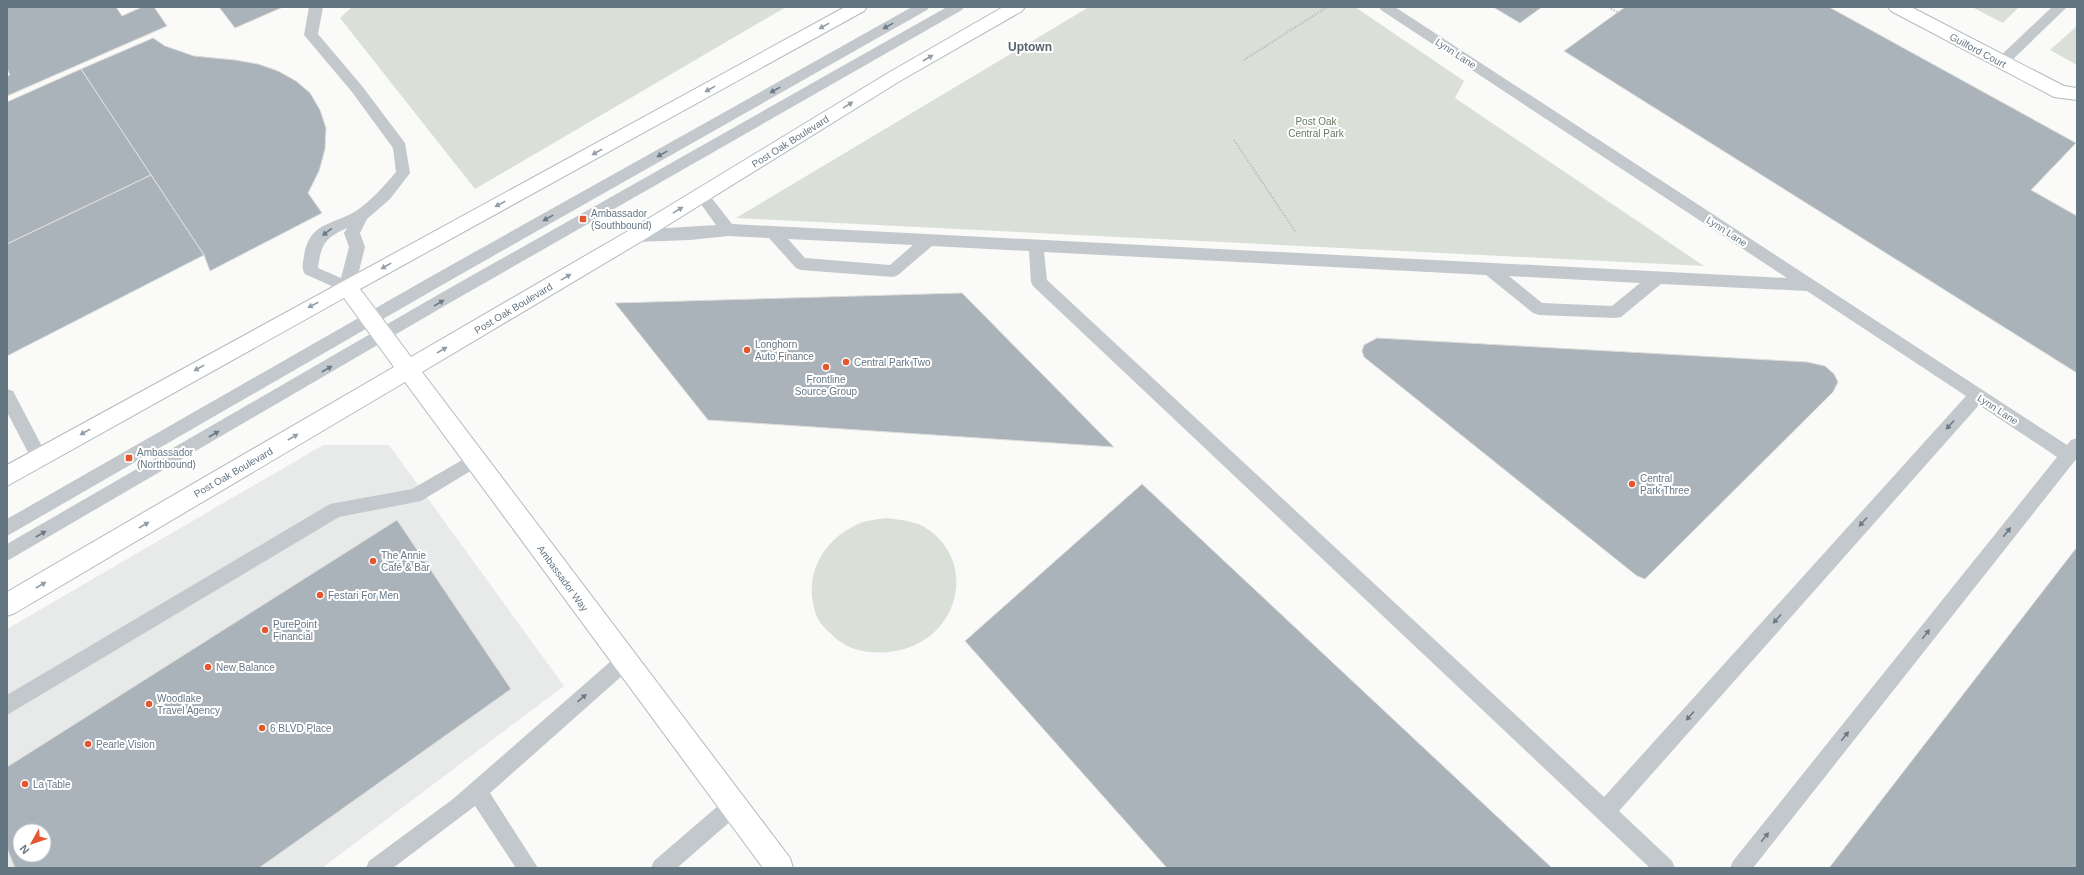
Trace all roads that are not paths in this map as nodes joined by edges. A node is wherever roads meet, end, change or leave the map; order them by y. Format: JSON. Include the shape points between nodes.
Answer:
{"nodes":[{"id":1,"x":316,"y":7,"type":"edge"},
{"id":2,"x":858,"y":7,"type":"edge"},
{"id":3,"x":922,"y":7,"type":"edge"},
{"id":4,"x":958,"y":7,"type":"edge"},
{"id":5,"x":1016,"y":7,"type":"edge"},
{"id":6,"x":1386,"y":7,"type":"edge"},
{"id":7,"x":1898,"y":7,"type":"edge"},
{"id":8,"x":2060,"y":7,"type":"edge"},
{"id":9,"x":2001,"y":63,"type":"junction"},
{"id":10,"x":2069,"y":93,"type":"edge"},
{"id":11,"x":2077,"y":111,"type":"edge"},
{"id":12,"x":702,"y":196,"type":"junction"},
{"id":13,"x":361,"y":215,"type":"junction"},
{"id":14,"x":728,"y":230,"type":"junction"},
{"id":15,"x":772,"y":231,"type":"junction"},
{"id":16,"x":635,"y":236,"type":"junction"},
{"id":17,"x":929,"y":240,"type":"junction"},
{"id":18,"x":1036,"y":246,"type":"junction"},
{"id":19,"x":1490,"y":269,"type":"junction"},
{"id":20,"x":1657,"y":278,"type":"junction"},
{"id":21,"x":1808,"y":285,"type":"junction"},
{"id":22,"x":347,"y":287,"type":"junction"},
{"id":23,"x":377,"y":327,"type":"junction"},
{"id":24,"x":408,"y":370,"type":"junction"},
{"id":25,"x":7,"y":396,"type":"edge"},
{"id":26,"x":1976,"y":396,"type":"junction"},
{"id":27,"x":2073,"y":450,"type":"edge"},
{"id":28,"x":39,"y":458,"type":"junction"},
{"id":29,"x":476,"y":459,"type":"junction"},
{"id":30,"x":7,"y":476,"type":"edge"},
{"id":31,"x":7,"y":528,"type":"edge"},
{"id":32,"x":7,"y":553,"type":"edge"},
{"id":33,"x":7,"y":605,"type":"edge"},
{"id":34,"x":624,"y":661,"type":"junction"},
{"id":35,"x":7,"y":706,"type":"edge"},
{"id":36,"x":477,"y":791,"type":"junction"},
{"id":37,"x":733,"y":806,"type":"junction"},
{"id":38,"x":1604,"y":812,"type":"junction"},
{"id":39,"x":376,"y":868,"type":"edge"},
{"id":40,"x":528,"y":868,"type":"edge"},
{"id":41,"x":661,"y":868,"type":"edge"},
{"id":42,"x":780,"y":868,"type":"edge"},
{"id":43,"x":1665,"y":868,"type":"edge"},
{"id":44,"x":1740,"y":868,"type":"edge"}],
"edges":[{"from":1,"to":13,"type":"lane","via":[[311,35],[357,89],[400,147],[403,173],[385,195]]},
{"from":2,"to":22,"type":"main road","one_way":true},
{"from":3,"to":23,"type":"lane","one_way":true},
{"from":23,"to":4,"type":"lane","one_way":true},
{"from":12,"to":5,"type":"main road","name":"Post Oak Boulevard","one_way":true,"via":[[894,77]]},
{"from":6,"to":21,"type":"lane","name":"Lynn Lane"},
{"from":7,"to":9,"type":"main road","name":"Guilford Court"},
{"from":8,"to":9,"type":"lane"},
{"from":9,"to":10,"type":"main road","name":"Guilford Court"},
{"from":10,"to":11,"type":"main road","name":"Guilford Court"},
{"from":12,"to":14,"type":"lane"},
{"from":16,"to":12,"type":"main road","name":"Post Oak Boulevard","one_way":true},
{"from":13,"to":22,"type":"lane","via":[[352,233],[357,247]]},
{"from":13,"to":22,"type":"lane","one_way":true,"via":[[325,231],[313,248],[310,270]]},
{"from":14,"to":15,"type":"lane"},
{"from":14,"to":16,"type":"lane"},
{"from":15,"to":17,"type":"lane"},
{"from":15,"to":17,"type":"lane","via":[[801,264],[892,271]]},
{"from":24,"to":16,"type":"main road","name":"Post Oak Boulevard","one_way":true},
{"from":17,"to":18,"type":"lane"},
{"from":18,"to":19,"type":"lane"},
{"from":18,"to":38,"type":"lane","via":[[1039,282]]},
{"from":19,"to":20,"type":"lane"},
{"from":19,"to":20,"type":"lane","via":[[1539,309],[1615,312]]},
{"from":20,"to":21,"type":"lane"},
{"from":21,"to":26,"type":"lane","name":"Lynn Lane"},
{"from":22,"to":23,"type":"main road","name":"Ambassador Way"},
{"from":22,"to":28,"type":"main road","one_way":true},
{"from":23,"to":24,"type":"main road","name":"Ambassador Way"},
{"from":23,"to":31,"type":"lane"},
{"from":32,"to":23,"type":"lane","one_way":true},
{"from":24,"to":29,"type":"main road","name":"Ambassador Way"},
{"from":33,"to":24,"type":"main road","name":"Post Oak Boulevard","one_way":true},
{"from":25,"to":28,"type":"lane"},
{"from":26,"to":27,"type":"lane","name":"Lynn Lane"},
{"from":26,"to":38,"type":"lane","one_way":true},
{"from":44,"to":27,"type":"lane","one_way":true},
{"from":28,"to":30,"type":"main road"},
{"from":29,"to":34,"type":"main road","name":"Ambassador Way"},
{"from":29,"to":35,"type":"lane","via":[[415,496],[336,510]]},
{"from":36,"to":34,"type":"lane","one_way":true},
{"from":34,"to":37,"type":"main road","name":"Ambassador Way"},
{"from":36,"to":39,"type":"lane"},
{"from":36,"to":40,"type":"lane"},
{"from":37,"to":41,"type":"lane"},
{"from":37,"to":42,"type":"main road","name":"Ambassador Way"},
{"from":38,"to":43,"type":"lane"}]}
